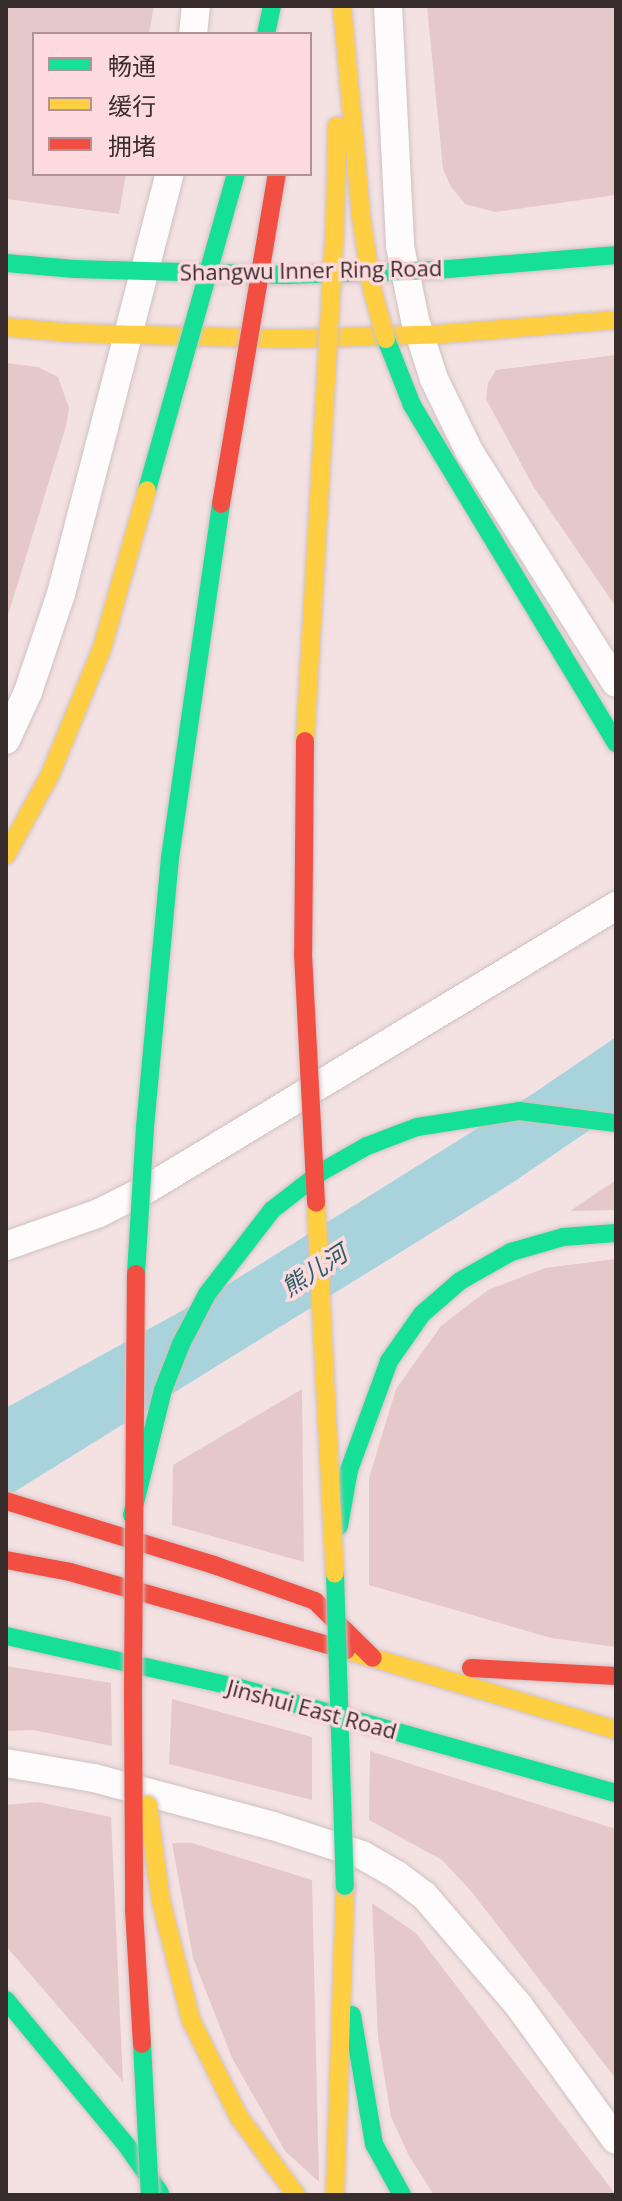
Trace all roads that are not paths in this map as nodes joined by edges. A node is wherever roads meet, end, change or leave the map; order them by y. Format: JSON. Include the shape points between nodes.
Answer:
{"nodes":[{"id":1,"x":196,"y":6,"type":"edge"},
{"id":2,"x":272,"y":6,"type":"edge"},
{"id":3,"x":279,"y":6,"type":"edge"},
{"id":4,"x":341,"y":6,"type":"edge"},
{"id":5,"x":388,"y":6,"type":"edge"},
{"id":6,"x":193,"y":32,"type":"edge"},
{"id":7,"x":266,"y":32,"type":"edge"},
{"id":8,"x":280,"y":32,"type":"edge"},
{"id":9,"x":169,"y":176,"type":"edge"},
{"id":10,"x":235,"y":176,"type":"edge"},
{"id":11,"x":277,"y":176,"type":"edge"},
{"id":12,"x":616,"y":255,"type":"edge"},
{"id":13,"x":6,"y":263,"type":"edge"},
{"id":14,"x":145,"y":271,"type":"junction"},
{"id":15,"x":405,"y":271,"type":"junction"},
{"id":16,"x":616,"y":320,"type":"edge"},
{"id":17,"x":6,"y":327,"type":"edge"},
{"id":18,"x":420,"y":334,"type":"junction"},
{"id":19,"x":128,"y":335,"type":"junction"},
{"id":20,"x":616,"y":683,"type":"edge"},
{"id":21,"x":6,"y":740,"type":"edge"},
{"id":22,"x":616,"y":743,"type":"edge"},
{"id":23,"x":6,"y":855,"type":"edge"},
{"id":24,"x":616,"y":906,"type":"edge"},
{"id":25,"x":616,"y":1123,"type":"edge"},
{"id":26,"x":616,"y":1233,"type":"edge"},
{"id":27,"x":6,"y":1246,"type":"edge"},
{"id":28,"x":6,"y":1501,"type":"edge"},
{"id":29,"x":132,"y":1515,"type":"junction"},
{"id":30,"x":334,"y":1552,"type":"junction"},
{"id":31,"x":6,"y":1560,"type":"edge"},
{"id":32,"x":6,"y":1636,"type":"edge"},
{"id":33,"x":375,"y":1659,"type":"junction"},
{"id":34,"x":616,"y":1676,"type":"edge"},
{"id":35,"x":133,"y":1692,"type":"junction"},
{"id":36,"x":616,"y":1730,"type":"edge"},
{"id":37,"x":475,"y":1754,"type":"junction"},
{"id":38,"x":6,"y":1763,"type":"edge"},
{"id":39,"x":43,"y":1769,"type":"junction"},
{"id":40,"x":6,"y":1778,"type":"edge"},
{"id":41,"x":616,"y":1793,"type":"edge"},
{"id":42,"x":616,"y":1809,"type":"edge"},
{"id":43,"x":345,"y":1886,"type":"junction"},
{"id":44,"x":6,"y":2000,"type":"edge"},
{"id":45,"x":616,"y":2140,"type":"edge"},
{"id":46,"x":150,"y":2195,"type":"edge"},
{"id":47,"x":161,"y":2195,"type":"edge"},
{"id":48,"x":296,"y":2195,"type":"edge"},
{"id":49,"x":335,"y":2195,"type":"edge"},
{"id":50,"x":402,"y":2195,"type":"edge"}],
"edges":[{"from":1,"to":6,"type":"street"},
{"from":2,"to":7,"type":"main road"},
{"from":3,"to":8,"type":"main road"},
{"from":4,"to":22,"type":"main road","bridge":true,"via":[[361,216],[372,289],[388,346],[412,405]]},
{"from":4,"to":30,"type":"main road","bridge":true,"via":[[335,224],[305,719],[303,954]]},
{"from":5,"to":15,"type":"street"},
{"from":9,"to":14,"type":"street"},
{"from":10,"to":23,"type":"main road","bridge":true,"via":[[102,648],[50,775]]},
{"from":11,"to":29,"type":"main road","bridge":true,"via":[[212,556],[170,858],[135,1288]]},
{"from":12,"to":15,"type":"main road","name":"Shangwu Inner Ring Road"},
{"from":13,"to":14,"type":"main road","name":"Shangwu Inner Ring Road"},
{"from":14,"to":15,"type":"main road","name":"Shangwu Inner Ring Road"},
{"from":14,"to":19,"type":"street"},
{"from":15,"to":18,"type":"street"},
{"from":16,"to":18,"type":"main road"},
{"from":17,"to":19,"type":"main road"},
{"from":18,"to":19,"type":"main road","via":[[286,339]]},
{"from":18,"to":20,"type":"street","via":[[434,379],[470,453]]},
{"from":19,"to":21,"type":"street","via":[[61,594]]},
{"from":24,"to":27,"type":"street","via":[[147,1189],[99,1213]]},
{"from":25,"to":29,"type":"main road","bridge":true,"via":[[519,1111],[417,1127],[367,1146],[321,1172],[272,1210],[207,1294],[181,1344],[163,1390]]},
{"from":26,"to":30,"type":"main road","bridge":true,"via":[[563,1237],[511,1252],[460,1281],[422,1314],[389,1361],[349,1470]]},
{"from":28,"to":33,"type":"main road","via":[[315,1601]]},
{"from":29,"to":35,"type":"main road","bridge":true},
{"from":30,"to":43,"type":"main road","bridge":true},
{"from":31,"to":33,"type":"main road"},
{"from":32,"to":37,"type":"main road","name":"Jinshui East Road","via":[[236,1687]]},
{"from":33,"to":34,"type":"main road"},
{"from":33,"to":36,"type":"main road"},
{"from":35,"to":46,"type":"main road","bridge":true,"via":[[134,1910]]},
{"from":35,"to":48,"type":"main road","bridge":true,"via":[[161,1901],[191,2020],[239,2117]]},
{"from":37,"to":41,"type":"main road","name":"Jinshui East Road"},
{"from":37,"to":42,"type":"main road"},
{"from":38,"to":39,"type":"street"},
{"from":39,"to":40,"type":"street"},
{"from":39,"to":45,"type":"street","via":[[273,1826],[362,1855],[397,1875],[424,1895],[519,2006]]},
{"from":43,"to":49,"type":"main road"},
{"from":43,"to":50,"type":"main road","via":[[362,2083],[374,2144]]},
{"from":44,"to":47,"type":"main road"}]}
